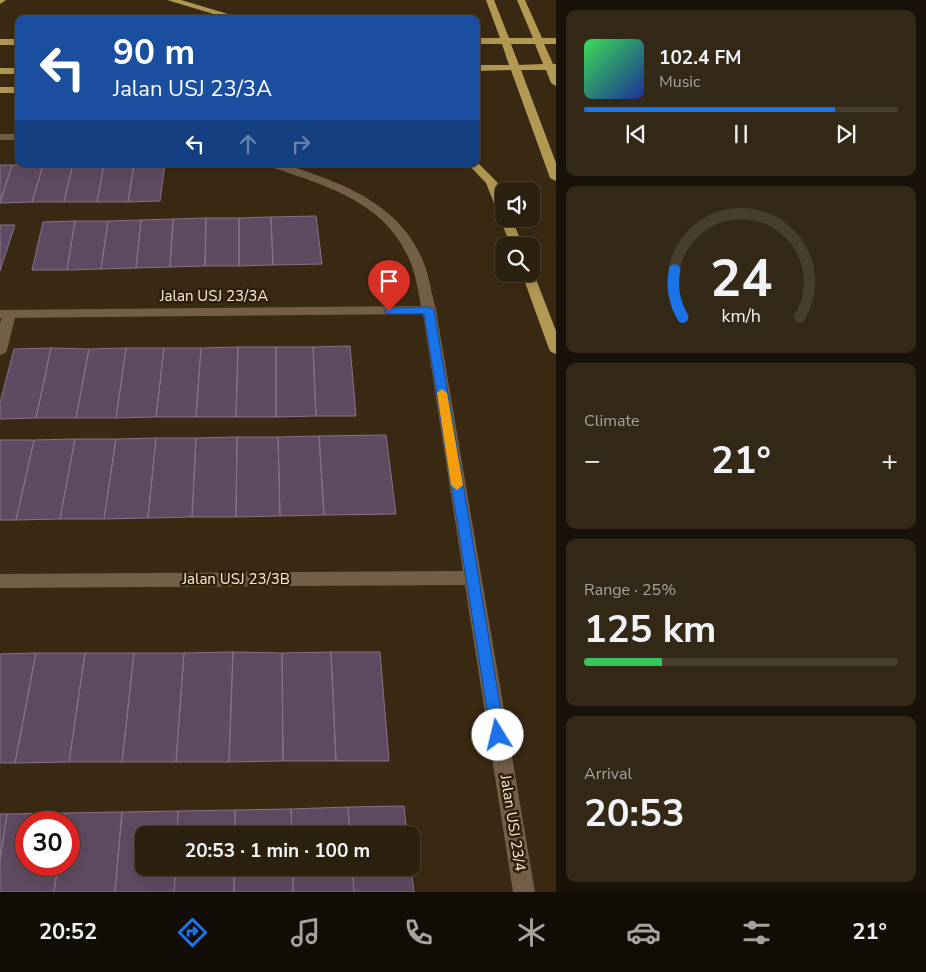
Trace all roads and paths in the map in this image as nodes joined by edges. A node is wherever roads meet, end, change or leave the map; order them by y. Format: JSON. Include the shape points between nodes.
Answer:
{"nodes":[{"id":1,"x":171,"y":0,"type":"edge"},
{"id":2,"x":490,"y":0,"type":"edge"},
{"id":3,"x":521,"y":0,"type":"edge"},
{"id":4,"x":226,"y":15,"type":"edge"},
{"id":5,"x":480,"y":41,"type":"edge"},
{"id":6,"x":556,"y":41,"type":"edge"},
{"id":7,"x":0,"y":42,"type":"edge"},
{"id":8,"x":15,"y":42,"type":"edge"},
{"id":9,"x":556,"y":67,"type":"edge"},
{"id":10,"x":480,"y":68,"type":"edge"},
{"id":11,"x":0,"y":71,"type":"edge"},
{"id":12,"x":15,"y":71,"type":"edge"},
{"id":13,"x":556,"y":83,"type":"edge"},
{"id":14,"x":0,"y":90,"type":"edge"},
{"id":15,"x":15,"y":90,"type":"edge"},
{"id":16,"x":0,"y":137,"type":"edge"},
{"id":17,"x":15,"y":137,"type":"edge"},
{"id":18,"x":282,"y":167,"type":"edge"},
{"id":19,"x":477,"y":167,"type":"edge"},
{"id":20,"x":556,"y":178,"type":"edge"},
{"id":21,"x":495,"y":192,"type":"edge"},
{"id":22,"x":531,"y":282,"type":"edge"},
{"id":23,"x":429,"y":310,"type":"junction"},
{"id":24,"x":5,"y":314,"type":"edge"},
{"id":25,"x":556,"y":349,"type":"edge"},
{"id":26,"x":0,"y":350,"type":"edge"},
{"id":27,"x":472,"y":578,"type":"junction"},
{"id":28,"x":0,"y":581,"type":"edge"},
{"id":29,"x":524,"y":892,"type":"edge"}],
"edges":[{"from":1,"to":4,"type":"highway"},
{"from":2,"to":20,"type":"highway"},
{"from":3,"to":13,"type":"highway"},
{"from":5,"to":6,"type":"highway"},
{"from":7,"to":8,"type":"highway"},
{"from":9,"to":10,"type":"highway"},
{"from":11,"to":12,"type":"highway"},
{"from":14,"to":15,"type":"highway"},
{"from":16,"to":17,"type":"street"},
{"from":18,"to":23,"type":"street","name":"Jalan USJ 23/4","via":[[363,197],[382,210],[404,235],[417,262]]},
{"from":19,"to":21,"type":"highway"},
{"from":22,"to":25,"type":"highway"},
{"from":23,"to":24,"type":"street","name":"Jalan USJ 23/3A"},
{"from":23,"to":27,"type":"street","name":"Jalan USJ 23/4"},
{"from":24,"to":26,"type":"street"},
{"from":27,"to":28,"type":"street","name":"Jalan USJ 23/3B"},
{"from":27,"to":29,"type":"street","name":"Jalan USJ 23/4"}]}
